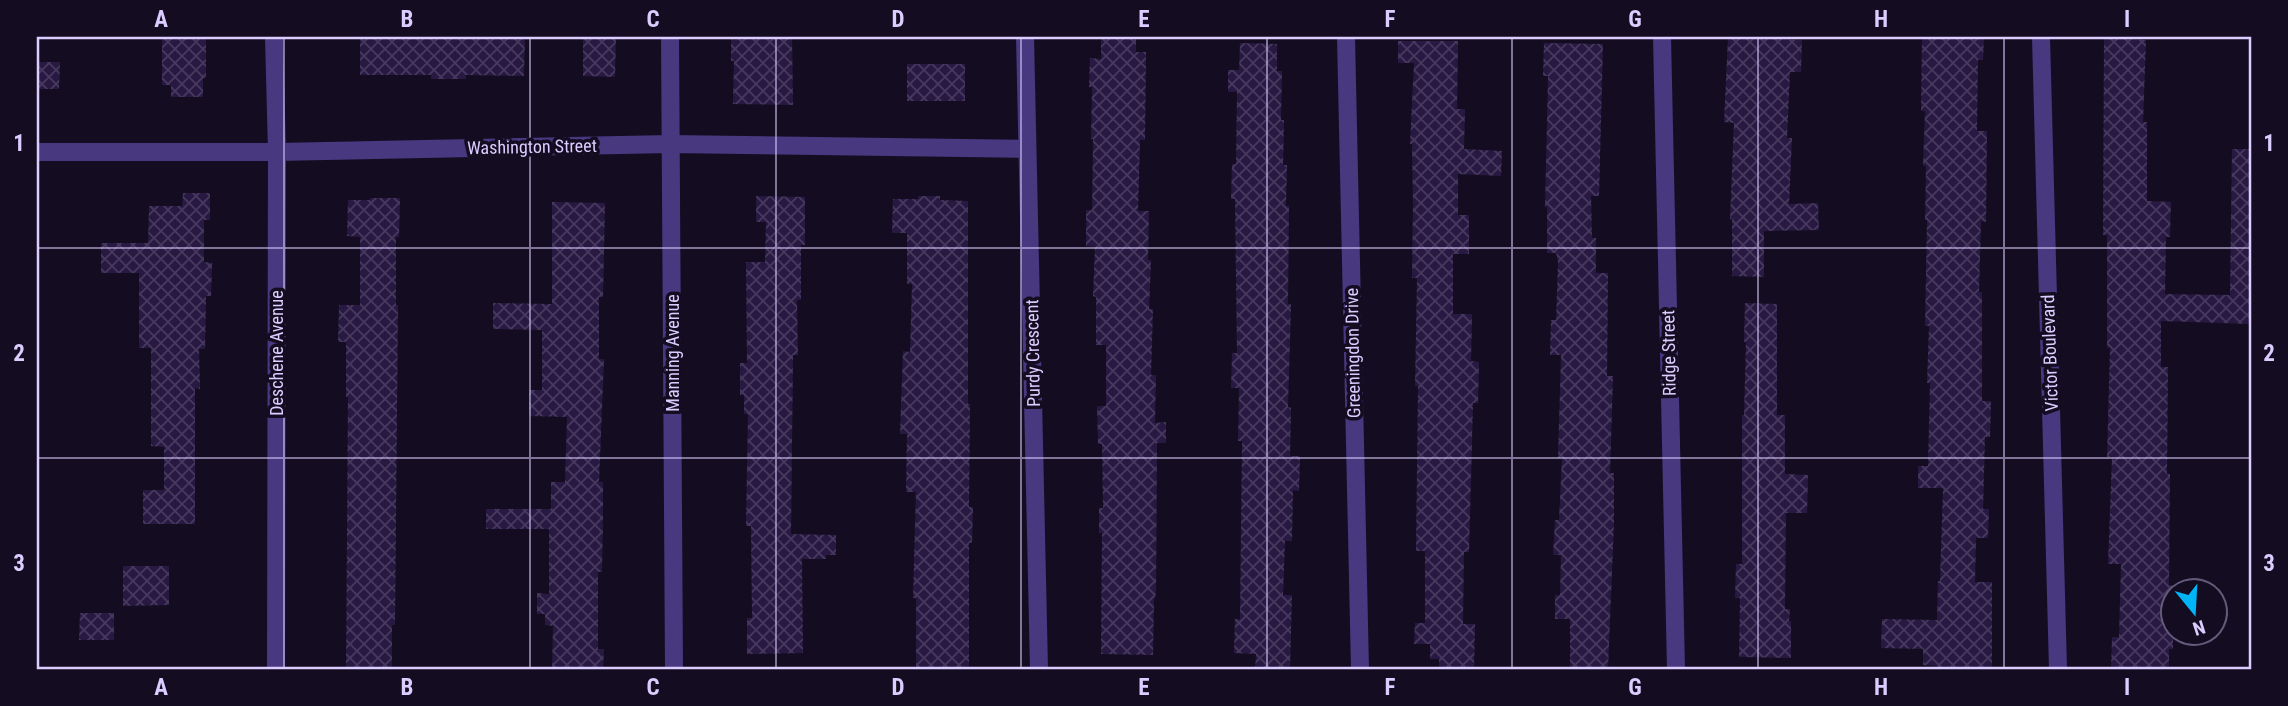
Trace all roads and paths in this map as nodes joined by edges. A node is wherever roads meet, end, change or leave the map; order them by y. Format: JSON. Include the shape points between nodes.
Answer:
{"nodes":[{"id":1,"x":274,"y":37,"type":"edge"},
{"id":2,"x":670,"y":37,"type":"edge"},
{"id":3,"x":1025,"y":37,"type":"edge"},
{"id":4,"x":1346,"y":37,"type":"edge"},
{"id":5,"x":1662,"y":37,"type":"edge"},
{"id":6,"x":2041,"y":37,"type":"edge"},
{"id":7,"x":670,"y":144,"type":"junction"},
{"id":8,"x":1027,"y":149,"type":"junction"},
{"id":9,"x":37,"y":152,"type":"edge"},
{"id":10,"x":277,"y":152,"type":"junction"},
{"id":11,"x":276,"y":669,"type":"edge"},
{"id":12,"x":674,"y":669,"type":"edge"},
{"id":13,"x":1039,"y":669,"type":"edge"},
{"id":14,"x":1360,"y":669,"type":"edge"},
{"id":15,"x":1676,"y":669,"type":"edge"},
{"id":16,"x":2058,"y":669,"type":"edge"}],
"edges":[{"from":1,"to":10,"type":"street","name":"Deschene Avenue"},
{"from":2,"to":7,"type":"street","name":"Manning Avenue"},
{"from":3,"to":8,"type":"street","name":"Purdy Crescent"},
{"from":4,"to":14,"type":"street","name":"Greeningdon Drive"},
{"from":5,"to":15,"type":"street","name":"Ridge Street"},
{"from":6,"to":16,"type":"street","name":"Victor Boulevard"},
{"from":7,"to":8,"type":"street","name":"Washington Street"},
{"from":7,"to":10,"type":"street","name":"Washington Street"},
{"from":7,"to":12,"type":"street","name":"Manning Avenue"},
{"from":8,"to":13,"type":"street","name":"Purdy Crescent"},
{"from":9,"to":10,"type":"street","name":"Washington Street"},
{"from":10,"to":11,"type":"street","name":"Deschene Avenue"}]}
